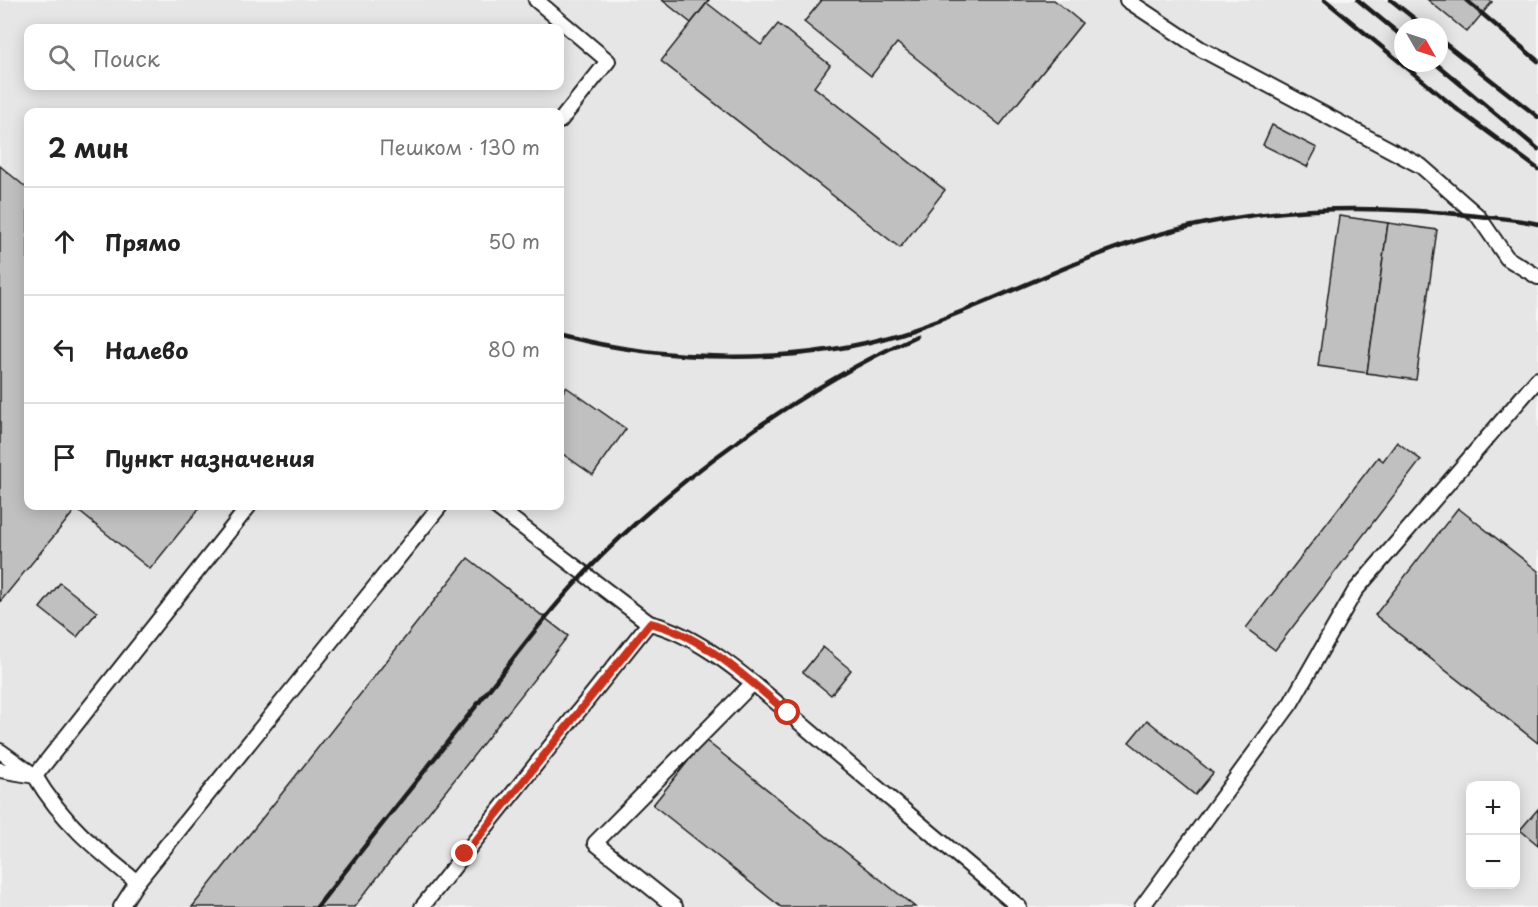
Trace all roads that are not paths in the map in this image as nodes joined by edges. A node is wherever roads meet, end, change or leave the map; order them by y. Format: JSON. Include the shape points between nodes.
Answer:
{"nodes":[{"id":1,"x":536,"y":0,"type":"edge"},
{"id":2,"x":1127,"y":0,"type":"edge"},
{"id":3,"x":564,"y":116,"type":"edge"},
{"id":4,"x":1538,"y":277,"type":"edge"},
{"id":5,"x":1538,"y":379,"type":"edge"},
{"id":6,"x":246,"y":510,"type":"edge"},
{"id":7,"x":437,"y":510,"type":"edge"},
{"id":8,"x":500,"y":510,"type":"edge"},
{"id":9,"x":650,"y":623,"type":"junction"},
{"id":10,"x":752,"y":684,"type":"junction"},
{"id":11,"x":0,"y":751,"type":"edge"},
{"id":12,"x":0,"y":770,"type":"edge"},
{"id":13,"x":35,"y":776,"type":"junction"},
{"id":14,"x":137,"y":882,"type":"junction"},
{"id":15,"x":121,"y":907,"type":"edge"},
{"id":16,"x":422,"y":907,"type":"edge"},
{"id":17,"x":675,"y":907,"type":"edge"},
{"id":18,"x":1019,"y":907,"type":"edge"},
{"id":19,"x":1142,"y":907,"type":"edge"}],
"edges":[{"from":1,"to":3,"type":"lane","via":[[608,61]]},
{"from":2,"to":4,"type":"lane","via":[[1201,49],[1421,166],[1478,216],[1507,258]]},
{"from":5,"to":19,"type":"lane","via":[[1355,591],[1291,703]]},
{"from":6,"to":13,"type":"lane"},
{"from":7,"to":14,"type":"lane"},
{"from":8,"to":9,"type":"lane"},
{"from":9,"to":10,"type":"lane","via":[[672,628],[691,639]]},
{"from":9,"to":16,"type":"lane"},
{"from":10,"to":17,"type":"lane","via":[[595,843]]},
{"from":10,"to":18,"type":"lane"},
{"from":11,"to":13,"type":"lane"},
{"from":12,"to":13,"type":"lane"},
{"from":13,"to":14,"type":"lane","via":[[74,830]]},
{"from":14,"to":15,"type":"lane"}]}
